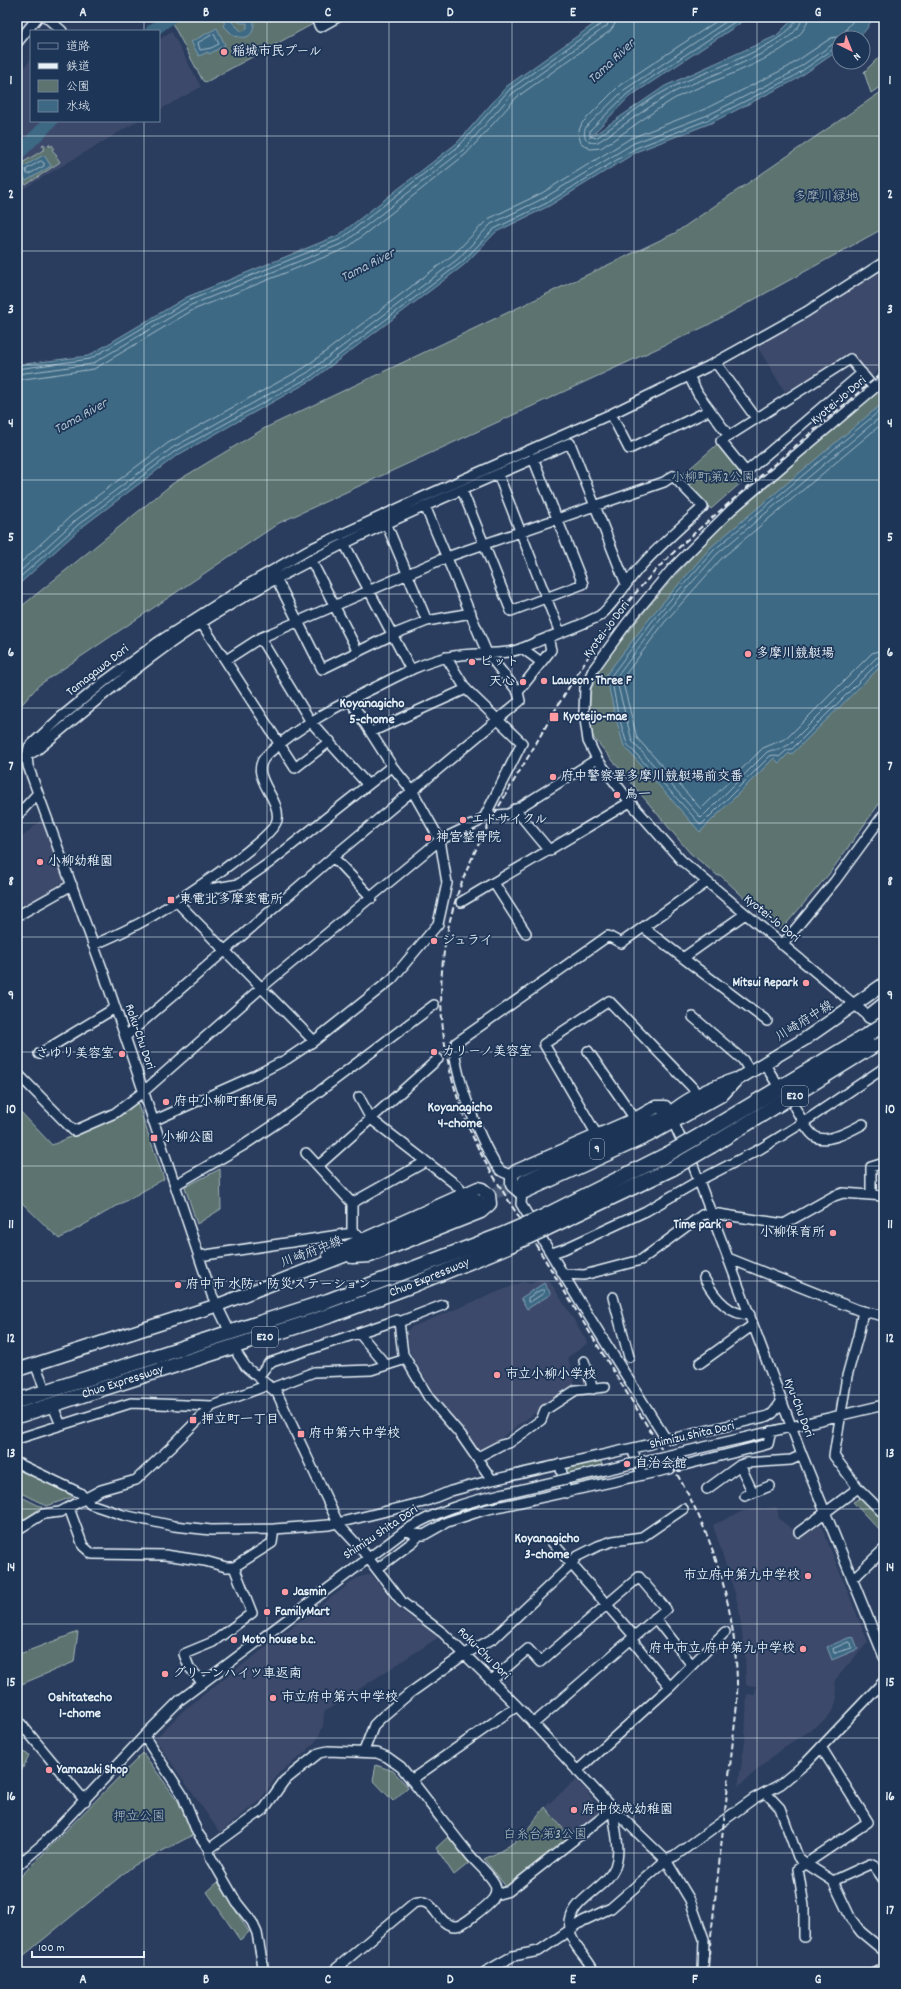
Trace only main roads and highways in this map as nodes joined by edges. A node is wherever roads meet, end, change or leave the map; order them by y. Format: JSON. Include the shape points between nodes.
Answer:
{"nodes":[{"id":1,"x":884,"y":984,"type":"edge"},
{"id":2,"x":884,"y":1024,"type":"edge"},
{"id":3,"x":879,"y":1037,"type":"edge"},
{"id":4,"x":738,"y":1079,"type":"junction"},
{"id":5,"x":671,"y":1118,"type":"junction"},
{"id":6,"x":478,"y":1201,"type":"tunnel mouth"},
{"id":7,"x":542,"y":1224,"type":"junction"},
{"id":8,"x":505,"y":1240,"type":"junction"},
{"id":9,"x":337,"y":1259,"type":"junction"},
{"id":10,"x":303,"y":1272,"type":"junction"},
{"id":11,"x":17,"y":1370,"type":"edge"},
{"id":12,"x":17,"y":1401,"type":"edge"},
{"id":13,"x":17,"y":1416,"type":"edge"}],
"edges":[{"from":1,"to":4,"type":"main road","name":"川崎府中線","via":[[805,1039]]},
{"from":2,"to":3,"type":"highway","number":"E20","bridge":true},
{"from":3,"to":7,"type":"highway","name":"Chuo Expressway","number":"E20","bridge":true},
{"from":3,"to":7,"type":"highway","name":"Chuo Expressway","number":"E20","bridge":true,"via":[[673,1168]]},
{"from":4,"to":5,"type":"main road","via":[[722,1095]]},
{"from":4,"to":5,"type":"main road","name":"川崎府中線","via":[[716,1086],[680,1104]]},
{"from":5,"to":5,"type":"main road","via":[[665,1107],[659,1106],[512,1175],[512,1185],[515,1189],[624,1148]]},
{"from":6,"to":9,"type":"main road","name":"川崎府中線"},
{"from":7,"to":8,"type":"highway","name":"Chuo Expressway","number":"E20","bridge":true},
{"from":8,"to":12,"type":"highway","name":"Chuo Expressway","number":"E20","via":[[328,1301]]},
{"from":8,"to":13,"type":"highway","name":"Chuo Expressway","number":"E20","via":[[410,1286],[332,1315]]},
{"from":9,"to":10,"type":"main road","name":"川崎府中線"},
{"from":9,"to":10,"type":"main road","via":[[370,1256],[481,1212],[490,1204],[489,1195],[482,1188],[478,1188],[357,1236]]},
{"from":10,"to":11,"type":"main road","name":"川崎府中線","via":[[218,1305]]}]}
